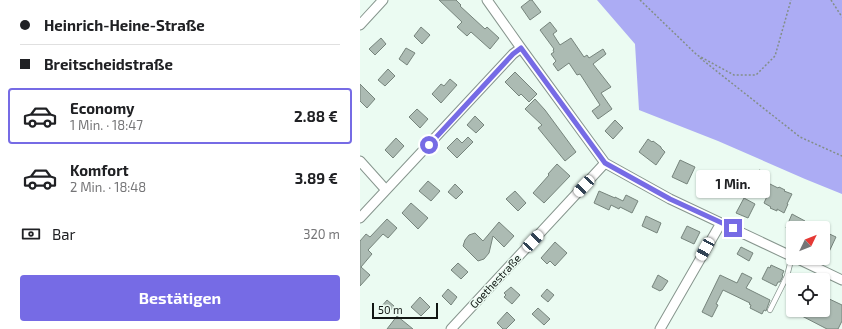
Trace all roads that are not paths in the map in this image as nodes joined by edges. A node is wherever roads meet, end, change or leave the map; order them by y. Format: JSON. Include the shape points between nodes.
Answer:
{"nodes":[{"id":1,"x":383,"y":0,"type":"edge"},
{"id":2,"x":487,"y":0,"type":"edge"},
{"id":3,"x":360,"y":25,"type":"edge"},
{"id":4,"x":521,"y":48,"type":"junction"},
{"id":5,"x":360,"y":161,"type":"edge"},
{"id":6,"x":605,"y":163,"type":"junction"},
{"id":7,"x":386,"y":190,"type":"junction"},
{"id":8,"x":360,"y":218,"type":"edge"},
{"id":9,"x":720,"y":223,"type":"junction"},
{"id":10,"x":786,"y":253,"type":"edge"},
{"id":11,"x":791,"y":265,"type":"edge"},
{"id":12,"x":811,"y":265,"type":"edge"},
{"id":13,"x":842,"y":280,"type":"edge"},
{"id":14,"x":770,"y":310,"type":"dead end"},
{"id":15,"x":451,"y":329,"type":"edge"},
{"id":16,"x":660,"y":329,"type":"edge"}],
"edges":[{"from":1,"to":3,"type":"street"},
{"from":2,"to":4,"type":"street"},
{"from":4,"to":6,"type":"street"},
{"from":4,"to":7,"type":"street"},
{"from":5,"to":7,"type":"street"},
{"from":6,"to":9,"type":"street"},
{"from":6,"to":15,"type":"street","name":"Goethestraße"},
{"from":7,"to":8,"type":"street"},
{"from":9,"to":10,"type":"street"},
{"from":9,"to":16,"type":"street"},
{"from":11,"to":14,"type":"lane"},
{"from":12,"to":13,"type":"street"}]}
